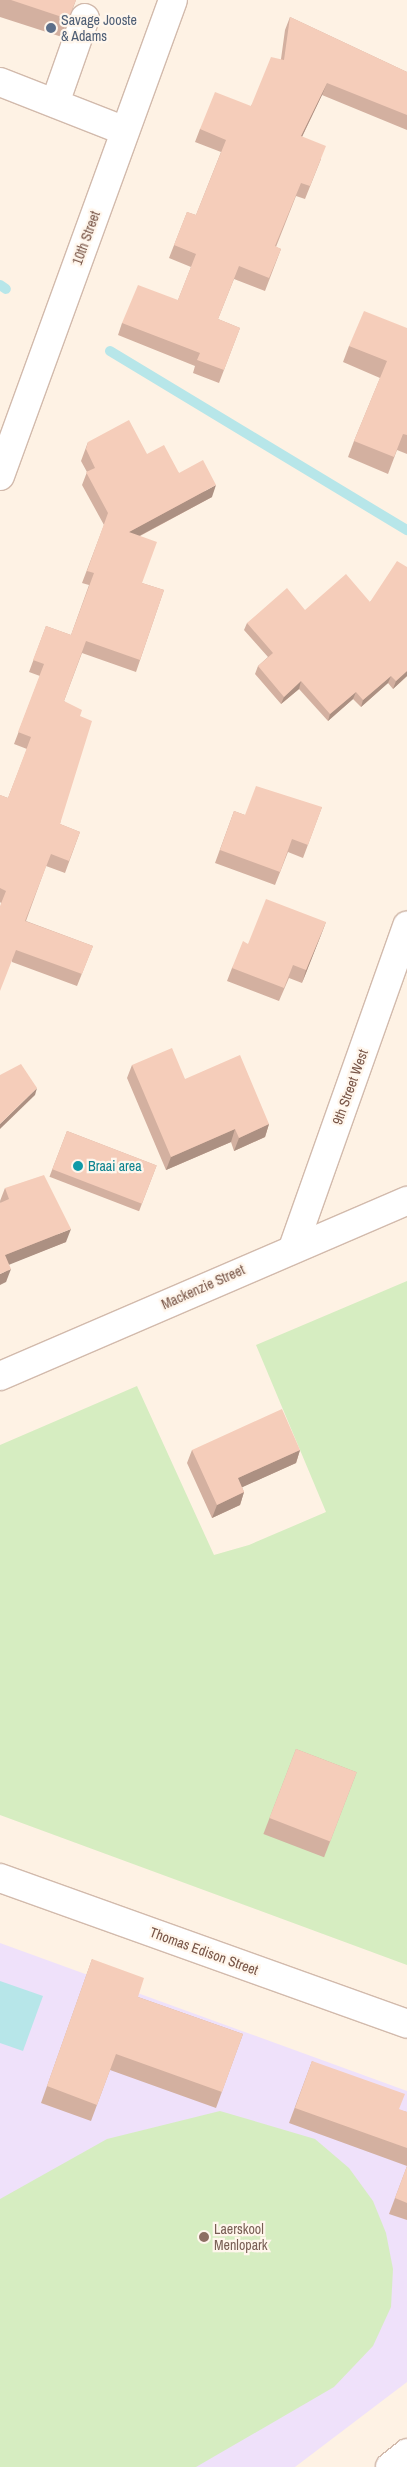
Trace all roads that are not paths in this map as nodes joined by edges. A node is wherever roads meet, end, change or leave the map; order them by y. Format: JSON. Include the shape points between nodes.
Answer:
{"nodes":[{"id":1,"x":173,"y":0,"type":"edge"},
{"id":2,"x":85,"y":18,"type":"dead end"},
{"id":3,"x":0,"y":82,"type":"edge"},
{"id":4,"x":55,"y":104,"type":"junction"},
{"id":5,"x":125,"y":131,"type":"junction"},
{"id":6,"x":0,"y":476,"type":"edge"},
{"id":7,"x":407,"y":926,"type":"edge"},
{"id":8,"x":407,"y":1201,"type":"edge"},
{"id":9,"x":293,"y":1248,"type":"junction"},
{"id":10,"x":0,"y":1376,"type":"edge"},
{"id":11,"x":0,"y":1878,"type":"edge"},
{"id":12,"x":407,"y":2024,"type":"edge"},
{"id":13,"x":407,"y":2453,"type":"edge"},
{"id":14,"x":390,"y":2467,"type":"edge"}],
"edges":[{"from":1,"to":5,"type":"street","name":"10th Street"},
{"from":2,"to":4,"type":"street"},
{"from":3,"to":4,"type":"street"},
{"from":4,"to":5,"type":"street"},
{"from":5,"to":6,"type":"street","name":"10th Street"},
{"from":7,"to":9,"type":"street","name":"9th Street West"},
{"from":8,"to":9,"type":"street","name":"Mackenzie Street"},
{"from":9,"to":10,"type":"street","name":"Mackenzie Street"},
{"from":11,"to":12,"type":"street","name":"Thomas Edison Street"},
{"from":13,"to":14,"type":"street"}]}
